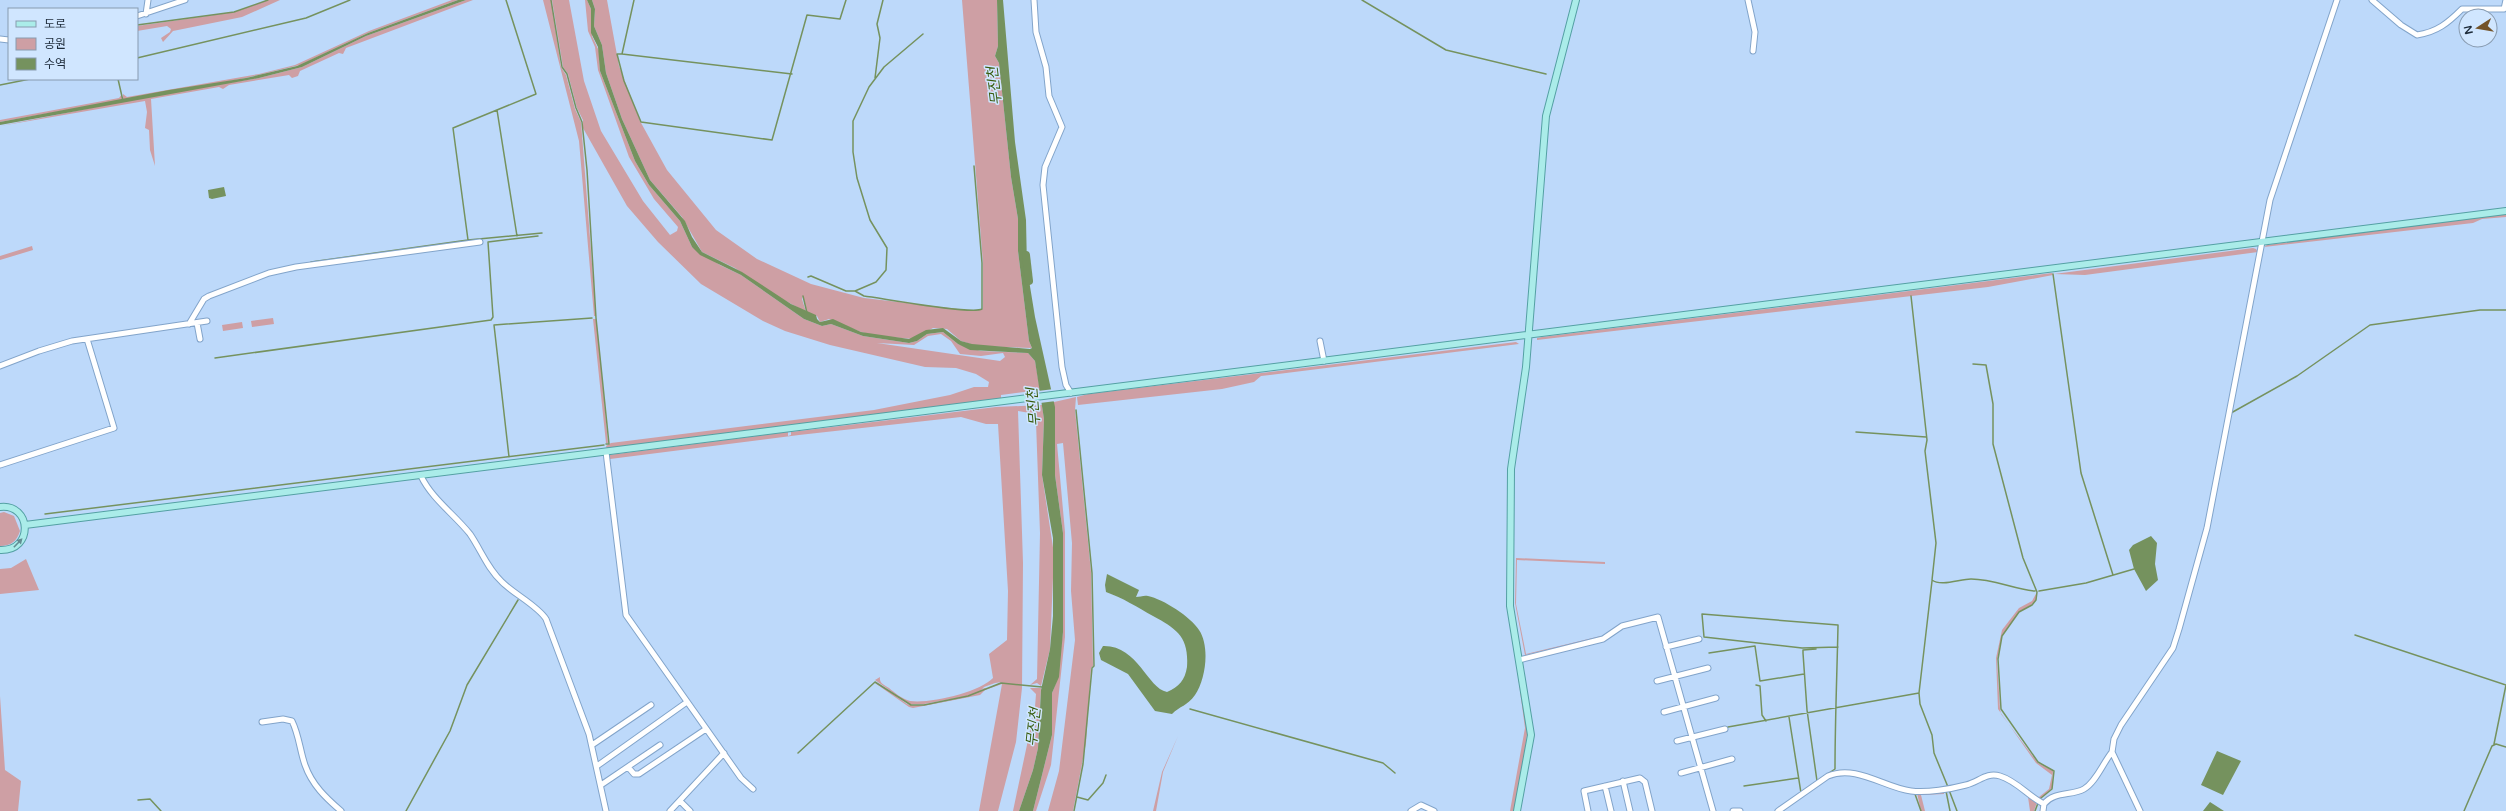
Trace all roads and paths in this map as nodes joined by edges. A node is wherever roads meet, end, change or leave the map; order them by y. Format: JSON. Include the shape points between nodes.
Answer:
{"nodes":[{"id":1,"x":148,"y":0,"type":"edge"},
{"id":2,"x":185,"y":0,"type":"edge"},
{"id":3,"x":1034,"y":0,"type":"edge"},
{"id":4,"x":1576,"y":0,"type":"edge"},
{"id":5,"x":1748,"y":0,"type":"edge"},
{"id":6,"x":2336,"y":0,"type":"edge"},
{"id":7,"x":2372,"y":0,"type":"edge"},
{"id":8,"x":2506,"y":0,"type":"edge"},
{"id":9,"x":146,"y":14,"type":"junction"},
{"id":10,"x":138,"y":16,"type":"edge"},
{"id":11,"x":1753,"y":51,"type":"dead end"},
{"id":12,"x":2506,"y":211,"type":"edge"},
{"id":13,"x":480,"y":242,"type":"dead end"},
{"id":14,"x":2260,"y":243,"type":"junction"},
{"id":15,"x":206,"y":322,"type":"dead end"},
{"id":16,"x":197,"y":323,"type":"junction"},
{"id":17,"x":189,"y":324,"type":"junction"},
{"id":18,"x":1528,"y":334,"type":"junction"},
{"id":19,"x":87,"y":339,"type":"junction"},
{"id":20,"x":200,"y":339,"type":"dead end"},
{"id":21,"x":1320,"y":341,"type":"dead end"},
{"id":22,"x":1324,"y":361,"type":"junction"},
{"id":23,"x":0,"y":366,"type":"edge"},
{"id":24,"x":1071,"y":393,"type":"junction"},
{"id":25,"x":606,"y":452,"type":"junction"},
{"id":26,"x":0,"y":464,"type":"edge"},
{"id":27,"x":421,"y":476,"type":"junction"},
{"id":28,"x":0,"y":507,"type":"edge"},
{"id":29,"x":25,"y":525,"type":"junction"},
{"id":30,"x":0,"y":550,"type":"edge"},
{"id":31,"x":1699,"y":639,"type":"dead end"},
{"id":32,"x":1666,"y":647,"type":"junction"},
{"id":33,"x":1520,"y":660,"type":"junction"},
{"id":34,"x":1708,"y":668,"type":"dead end"},
{"id":35,"x":1674,"y":676,"type":"junction"},
{"id":36,"x":1657,"y":681,"type":"dead end"},
{"id":37,"x":1716,"y":698,"type":"dead end"},
{"id":38,"x":687,"y":702,"type":"junction"},
{"id":39,"x":651,"y":705,"type":"dead end"},
{"id":40,"x":1683,"y":707,"type":"junction"},
{"id":41,"x":1664,"y":712,"type":"dead end"},
{"id":42,"x":262,"y":722,"type":"dead end"},
{"id":43,"x":706,"y":729,"type":"junction"},
{"id":44,"x":1725,"y":729,"type":"dead end"},
{"id":45,"x":1692,"y":737,"type":"junction"},
{"id":46,"x":1678,"y":741,"type":"dead end"},
{"id":47,"x":592,"y":745,"type":"junction"},
{"id":48,"x":660,"y":745,"type":"dead end"},
{"id":49,"x":2112,"y":752,"type":"junction"},
{"id":50,"x":724,"y":753,"type":"junction"},
{"id":51,"x":1732,"y":759,"type":"dead end"},
{"id":52,"x":597,"y":766,"type":"junction"},
{"id":53,"x":628,"y":767,"type":"junction"},
{"id":54,"x":1701,"y":768,"type":"junction"},
{"id":55,"x":1682,"y":773,"type":"dead end"},
{"id":56,"x":1624,"y":782,"type":"junction"},
{"id":57,"x":601,"y":785,"type":"junction"},
{"id":58,"x":1605,"y":786,"type":"junction"},
{"id":59,"x":752,"y":789,"type":"dead end"},
{"id":60,"x":681,"y":802,"type":"junction"},
{"id":61,"x":2044,"y":804,"type":"junction"},
{"id":62,"x":341,"y":811,"type":"edge"},
{"id":63,"x":606,"y":811,"type":"edge"},
{"id":64,"x":670,"y":811,"type":"edge"},
{"id":65,"x":690,"y":811,"type":"edge"},
{"id":66,"x":1411,"y":811,"type":"edge"},
{"id":67,"x":1434,"y":811,"type":"edge"},
{"id":68,"x":1517,"y":811,"type":"edge"},
{"id":69,"x":1588,"y":811,"type":"edge"},
{"id":70,"x":1611,"y":811,"type":"edge"},
{"id":71,"x":1630,"y":811,"type":"edge"},
{"id":72,"x":1652,"y":811,"type":"edge"},
{"id":73,"x":1713,"y":811,"type":"edge"},
{"id":74,"x":1733,"y":811,"type":"edge"},
{"id":75,"x":1740,"y":811,"type":"edge"},
{"id":76,"x":1778,"y":811,"type":"edge"},
{"id":77,"x":2043,"y":811,"type":"edge"},
{"id":78,"x":2140,"y":811,"type":"edge"}],
"edges":[{"from":1,"to":9,"type":"street"},
{"from":2,"to":9,"type":"street"},
{"from":3,"to":24,"type":"street","via":[[1036,32],[1046,67],[1049,96],[1062,127],[1045,166],[1043,185],[1062,366],[1066,385]]},
{"from":4,"to":18,"type":"main road","via":[[1546,116]]},
{"from":5,"to":11,"type":"street","via":[[1755,32]]},
{"from":6,"to":14,"type":"street","via":[[2281,162]]},
{"from":7,"to":8,"type":"street","via":[[2417,35],[2433,32],[2448,23],[2462,9],[2504,9]]},
{"from":9,"to":10,"type":"street"},
{"from":12,"to":14,"type":"main road"},
{"from":13,"to":17,"type":"street","via":[[296,266],[269,273],[204,299]]},
{"from":14,"to":18,"type":"main road"},
{"from":14,"to":49,"type":"street","via":[[2207,528],[2196,571],[2173,648],[2121,725],[2114,739]]},
{"from":15,"to":16,"type":"street"},
{"from":16,"to":17,"type":"street"},
{"from":16,"to":20,"type":"street"},
{"from":17,"to":19,"type":"street"},
{"from":18,"to":22,"type":"main road"},
{"from":18,"to":33,"type":"main road","via":[[1526,367],[1511,469],[1510,606]]},
{"from":19,"to":23,"type":"street","via":[[39,351]]},
{"from":19,"to":26,"type":"street","via":[[114,428]]},
{"from":21,"to":22,"type":"street"},
{"from":22,"to":24,"type":"main road"},
{"from":24,"to":25,"type":"main road"},
{"from":25,"to":27,"type":"main road"},
{"from":25,"to":38,"type":"street","via":[[626,616]]},
{"from":27,"to":29,"type":"main road"},
{"from":27,"to":47,"type":"street","via":[[425,484],[468,533],[491,571],[515,595],[543,615],[578,702]]},
{"from":28,"to":29,"type":"main road","via":[[18,512]]},
{"from":30,"to":29,"type":"main road","one_way":true,"via":[[13,548],[19,544],[25,532]]},
{"from":31,"to":32,"type":"street"},
{"from":32,"to":33,"type":"street","via":[[1658,616],[1622,626],[1603,639]]},
{"from":32,"to":35,"type":"street"},
{"from":33,"to":68,"type":"main road","via":[[1532,735]]},
{"from":34,"to":35,"type":"street"},
{"from":35,"to":36,"type":"street"},
{"from":35,"to":40,"type":"street"},
{"from":37,"to":40,"type":"street"},
{"from":38,"to":43,"type":"street"},
{"from":38,"to":52,"type":"street"},
{"from":39,"to":47,"type":"street"},
{"from":40,"to":41,"type":"street"},
{"from":40,"to":45,"type":"street"},
{"from":42,"to":62,"type":"street","via":[[283,719],[292,721],[305,766],[313,782]]},
{"from":43,"to":50,"type":"street"},
{"from":43,"to":53,"type":"street","via":[[639,774],[634,774]]},
{"from":44,"to":45,"type":"street"},
{"from":45,"to":46,"type":"street"},
{"from":45,"to":54,"type":"street"},
{"from":47,"to":52,"type":"street"},
{"from":48,"to":53,"type":"street"},
{"from":49,"to":61,"type":"street","via":[[2088,786],[2080,791],[2058,795]]},
{"from":49,"to":78,"type":"street"},
{"from":50,"to":59,"type":"street"},
{"from":50,"to":60,"type":"street"},
{"from":51,"to":54,"type":"street"},
{"from":52,"to":57,"type":"street"},
{"from":53,"to":57,"type":"street"},
{"from":54,"to":55,"type":"street"},
{"from":54,"to":73,"type":"street"},
{"from":56,"to":58,"type":"street"},
{"from":56,"to":71,"type":"street"},
{"from":56,"to":72,"type":"street","via":[[1643,779]]},
{"from":57,"to":63,"type":"street"},
{"from":58,"to":69,"type":"street","via":[[1584,791]]},
{"from":58,"to":70,"type":"street"},
{"from":60,"to":64,"type":"street"},
{"from":60,"to":65,"type":"street"},
{"from":61,"to":76,"type":"street","via":[[2000,776],[1989,775],[1968,785],[1910,791],[1866,776],[1837,774],[1828,776]]},
{"from":61,"to":77,"type":"street"},
{"from":66,"to":67,"type":"street","via":[[1421,804]]},
{"from":74,"to":75,"type":"street"}]}
